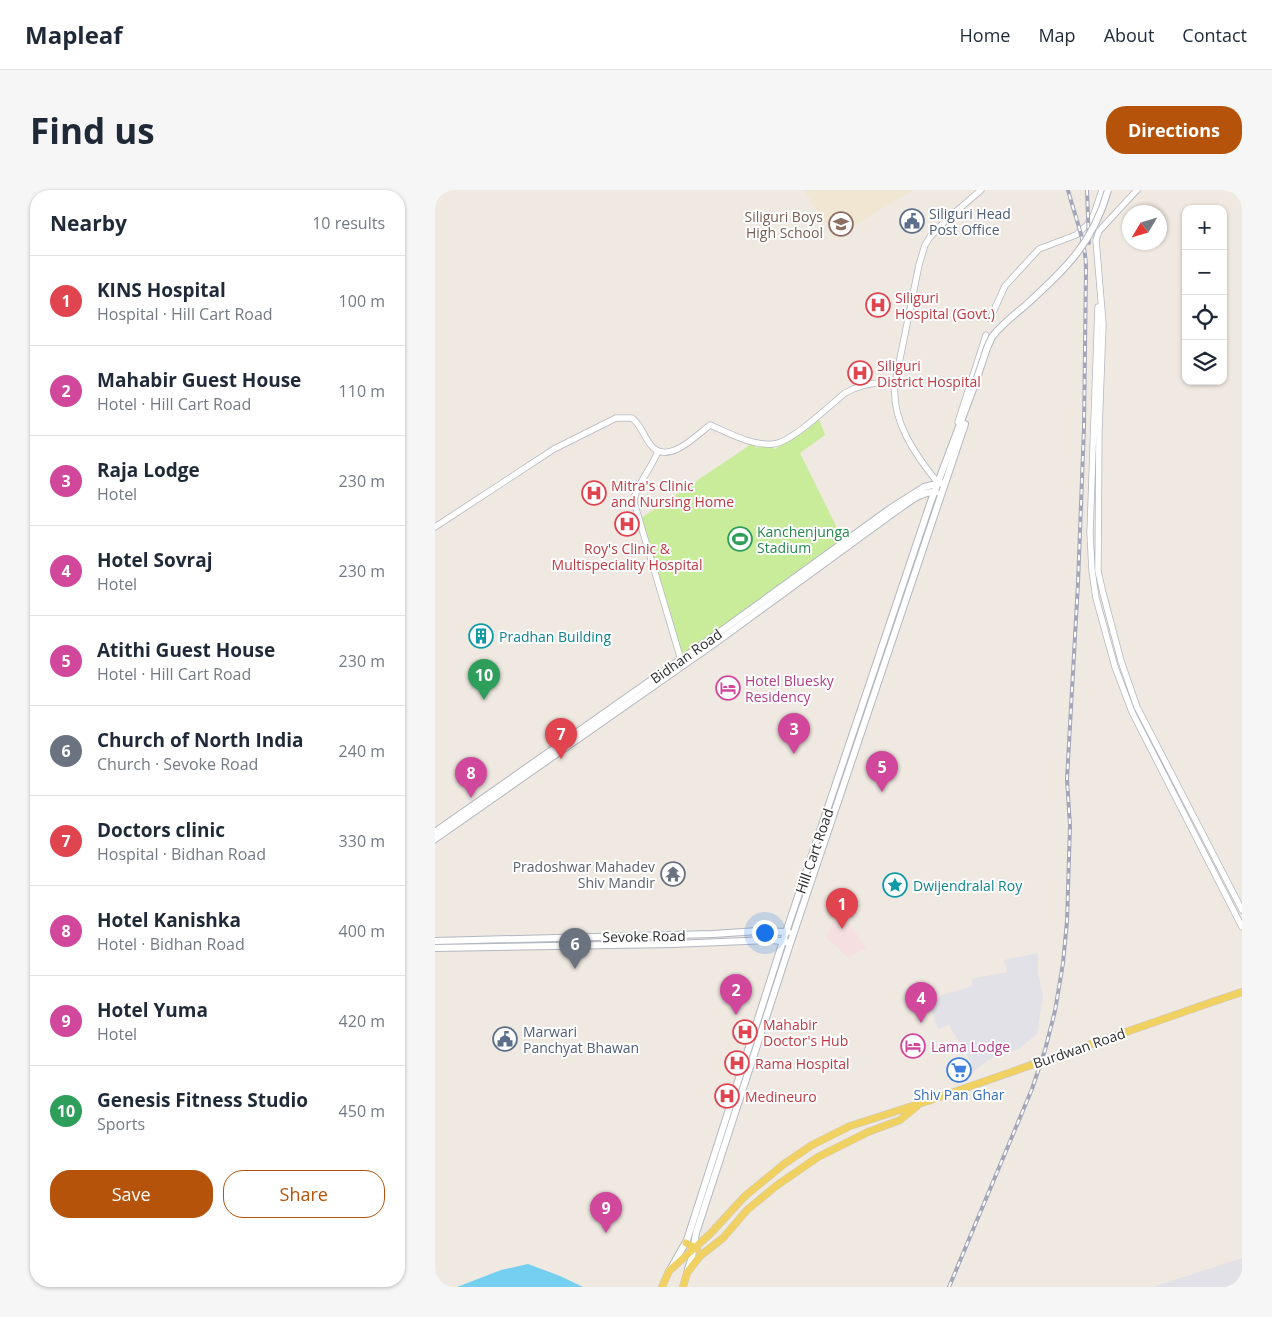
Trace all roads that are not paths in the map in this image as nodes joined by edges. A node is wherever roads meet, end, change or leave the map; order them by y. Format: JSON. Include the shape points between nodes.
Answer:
{"nodes":[{"id":1,"x":981,"y":190,"type":"edge"},
{"id":2,"x":1102,"y":190,"type":"edge"},
{"id":3,"x":1108,"y":190,"type":"edge"},
{"id":4,"x":1137,"y":190,"type":"edge"},
{"id":5,"x":1088,"y":224,"type":"junction"},
{"id":6,"x":1102,"y":229,"type":"junction"},
{"id":7,"x":1100,"y":296,"type":"junction"},
{"id":8,"x":990,"y":319,"type":"dead end"},
{"id":9,"x":986,"y":335,"type":"dead end"},
{"id":10,"x":895,"y":383,"type":"junction"},
{"id":11,"x":962,"y":425,"type":"junction"},
{"id":12,"x":658,"y":451,"type":"junction"},
{"id":13,"x":941,"y":484,"type":"junction"},
{"id":14,"x":938,"y":492,"type":"junction"},
{"id":15,"x":917,"y":494,"type":"junction"},
{"id":16,"x":435,"y":527,"type":"edge"},
{"id":17,"x":681,"y":662,"type":"junction"},
{"id":18,"x":510,"y":783,"type":"junction"},
{"id":19,"x":435,"y":832,"type":"edge"},
{"id":20,"x":435,"y":839,"type":"edge"},
{"id":21,"x":1242,"y":910,"type":"edge"},
{"id":22,"x":1242,"y":927,"type":"edge"},
{"id":23,"x":790,"y":933,"type":"junction"},
{"id":24,"x":685,"y":935,"type":"junction"},
{"id":25,"x":435,"y":941,"type":"edge"},
{"id":26,"x":589,"y":941,"type":"junction"},
{"id":27,"x":787,"y":942,"type":"junction"},
{"id":28,"x":686,"y":943,"type":"junction"},
{"id":29,"x":435,"y":948,"type":"edge"},
{"id":30,"x":1241,"y":992,"type":"edge"},
{"id":31,"x":919,"y":1104,"type":"junction"},
{"id":32,"x":686,"y":1243,"type":"junction"},
{"id":33,"x":694,"y":1248,"type":"junction"},
{"id":34,"x":705,"y":1251,"type":"junction"},
{"id":35,"x":669,"y":1270,"type":"junction"},
{"id":36,"x":687,"y":1273,"type":"junction"},
{"id":37,"x":661,"y":1287,"type":"edge"},
{"id":38,"x":683,"y":1287,"type":"edge"}],
"edges":[{"from":1,"to":10,"type":"street","via":[[950,215],[925,245]]},
{"from":2,"to":5,"type":"street"},
{"from":3,"to":11,"type":"main road","name":"Hill Cart Road","bridge":true,"via":[[1092,230],[1074,258],[992,337]]},
{"from":4,"to":6,"type":"street"},
{"from":5,"to":6,"type":"street"},
{"from":5,"to":8,"type":"street","via":[[1076,234],[1039,249],[1005,286]]},
{"from":6,"to":7,"type":"street","via":[[1096,240]]},
{"from":7,"to":21,"type":"street","via":[[1103,324],[1098,561],[1103,593],[1137,706]]},
{"from":7,"to":22,"type":"street","via":[[1090,533],[1097,598],[1115,667],[1132,712]]},
{"from":9,"to":11,"type":"street","via":[[957,423]]},
{"from":10,"to":12,"type":"street","via":[[881,382],[845,393],[781,443],[747,440],[710,425],[678,449]]},
{"from":10,"to":13,"type":"street","via":[[894,400],[902,426],[914,449]]},
{"from":11,"to":13,"type":"main road","name":"Hill Cart Road"},
{"from":12,"to":16,"type":"street","via":[[632,418],[616,418],[554,449]]},
{"from":12,"to":17,"type":"street","via":[[633,496]]},
{"from":13,"to":14,"type":"main road","name":"Hill Cart Road"},
{"from":13,"to":15,"type":"main road","name":"Bidhan Road","via":[[928,485]]},
{"from":14,"to":15,"type":"main road","name":"Bidhan Road"},
{"from":14,"to":23,"type":"main road","name":"Hill Cart Road"},
{"from":15,"to":17,"type":"main road","name":"Bidhan Road"},
{"from":17,"to":18,"type":"main road","name":"Bidhan Road"},
{"from":18,"to":19,"type":"main road","name":"Bidhan Road"},
{"from":18,"to":20,"type":"main road","name":"Bidhan Road"},
{"from":23,"to":24,"type":"main road","name":"Sevoke Road"},
{"from":23,"to":27,"type":"main road","name":"Hill Cart Road"},
{"from":24,"to":26,"type":"main road","name":"Sevoke Road"},
{"from":24,"to":28,"type":"main road"},
{"from":25,"to":26,"type":"main road","name":"Sevoke Road"},
{"from":26,"to":28,"type":"main road","name":"Sevoke Road"},
{"from":26,"to":29,"type":"main road","name":"Sevoke Road"},
{"from":27,"to":28,"type":"main road","name":"Sevoke Road"},
{"from":27,"to":32,"type":"main road","name":"Hill Cart Road"},
{"from":27,"to":33,"type":"main road","name":"Hill Cart Road"},
{"from":30,"to":31,"type":"main road","name":"Burdwan Road","bridge":true},
{"from":31,"to":33,"type":"main road","name":"Burdwan Road","via":[[850,1126],[798,1154],[757,1185]]},
{"from":31,"to":34,"type":"main road","name":"Burdwan Road","via":[[900,1120],[833,1149],[789,1175]]},
{"from":32,"to":33,"type":"main road"},
{"from":32,"to":35,"type":"main road","name":"Hill Cart Road"},
{"from":33,"to":34,"type":"main road"},
{"from":33,"to":35,"type":"main road","name":"Hill Cart Road"},
{"from":33,"to":36,"type":"main road","name":"Hill Cart Road"},
{"from":34,"to":36,"type":"main road","name":"Burdwan Road"},
{"from":35,"to":37,"type":"main road","name":"Hill Cart Road"},
{"from":36,"to":38,"type":"main road","name":"Hill Cart Road"}]}
